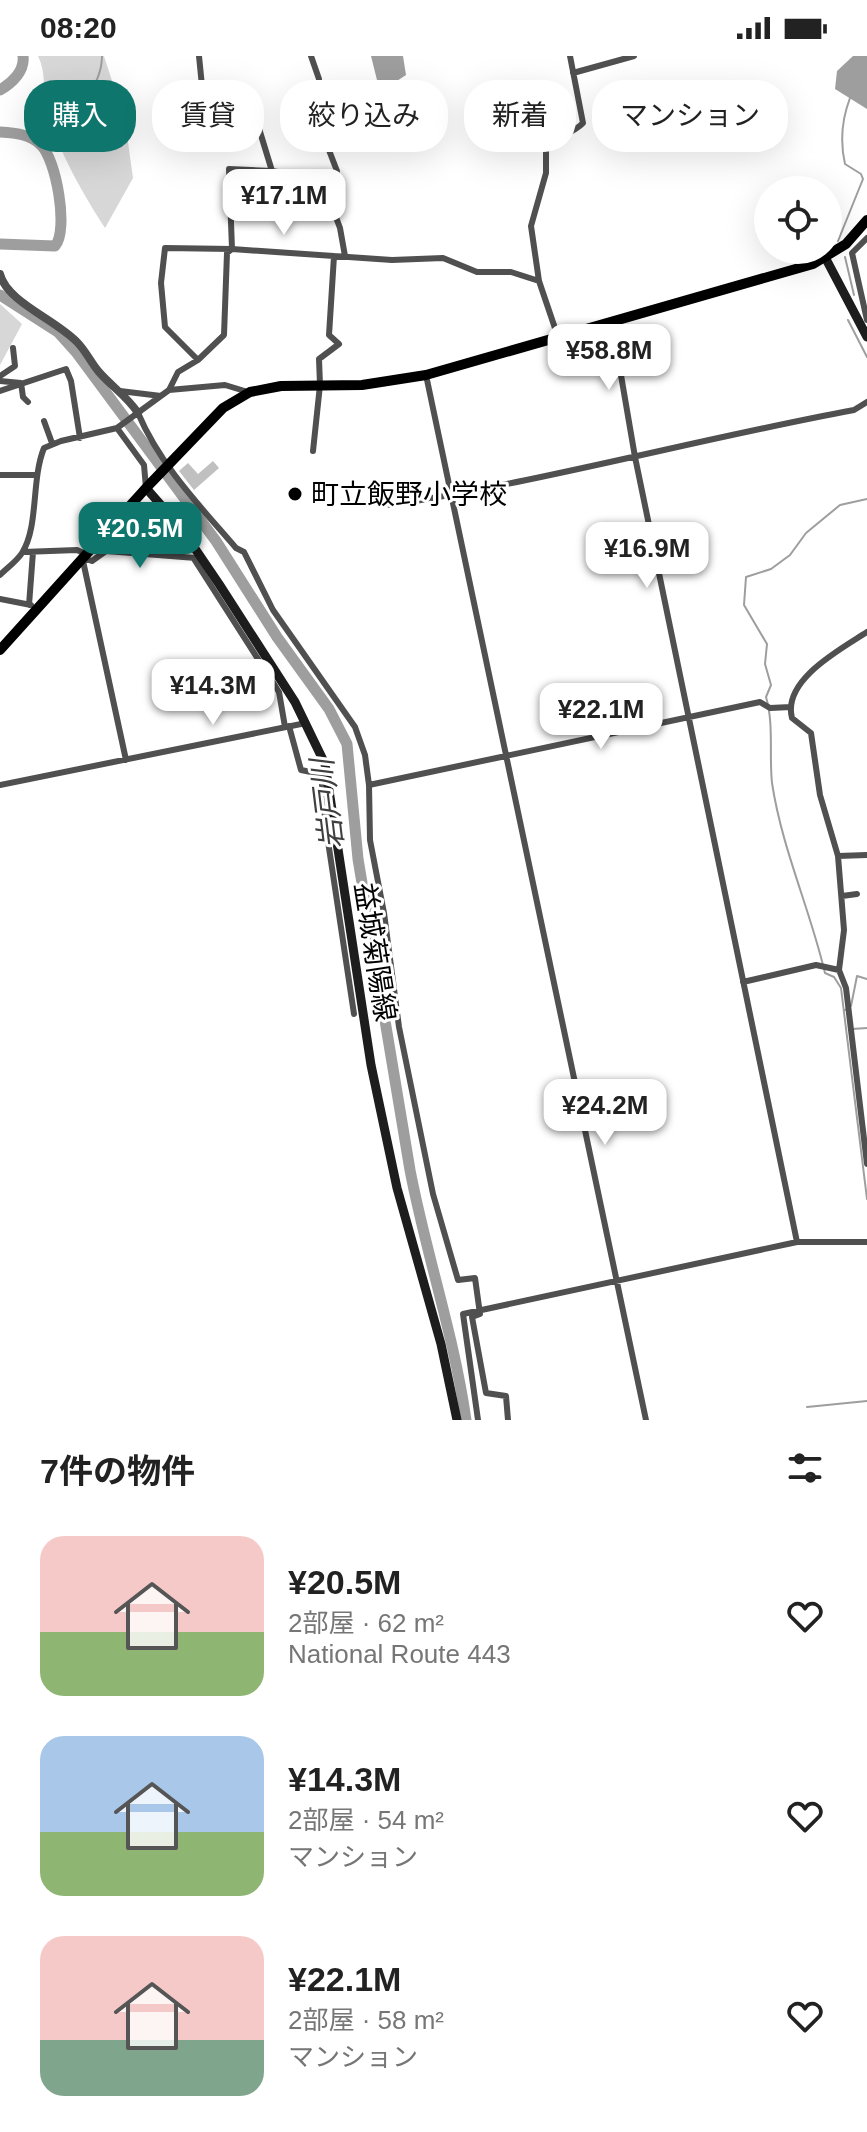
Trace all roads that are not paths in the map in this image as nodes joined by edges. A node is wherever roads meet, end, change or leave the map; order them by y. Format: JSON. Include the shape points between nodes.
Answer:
{"nodes":[{"id":1,"x":199,"y":56,"type":"edge"},
{"id":2,"x":311,"y":56,"type":"edge"},
{"id":3,"x":570,"y":56,"type":"edge"},
{"id":4,"x":634,"y":56,"type":"edge"},
{"id":5,"x":573,"y":73,"type":"junction"},
{"id":6,"x":272,"y":171,"type":"junction"},
{"id":7,"x":322,"y":180,"type":"junction"},
{"id":8,"x":867,"y":220,"type":"edge"},
{"id":9,"x":867,"y":238,"type":"edge"},
{"id":10,"x":842,"y":247,"type":"edge"},
{"id":11,"x":232,"y":249,"type":"junction"},
{"id":12,"x":334,"y":256,"type":"junction"},
{"id":13,"x":345,"y":256,"type":"junction"},
{"id":14,"x":809,"y":264,"type":"edge"},
{"id":15,"x":829,"y":264,"type":"edge"},
{"id":16,"x":0,"y":274,"type":"edge"},
{"id":17,"x":539,"y":281,"type":"junction"},
{"id":18,"x":867,"y":320,"type":"edge"},
{"id":19,"x":601,"y":325,"type":"junction"},
{"id":20,"x":558,"y":337,"type":"junction"},
{"id":21,"x":867,"y":337,"type":"edge"},
{"id":22,"x":13,"y":348,"type":"dead end"},
{"id":23,"x":198,"y":360,"type":"junction"},
{"id":24,"x":426,"y":375,"type":"junction"},
{"id":25,"x":0,"y":378,"type":"edge"},
{"id":26,"x":21,"y":383,"type":"junction"},
{"id":27,"x":320,"y":385,"type":"junction"},
{"id":28,"x":169,"y":390,"type":"junction"},
{"id":29,"x":0,"y":391,"type":"edge"},
{"id":30,"x":120,"y":391,"type":"junction"},
{"id":31,"x":250,"y":392,"type":"junction"},
{"id":32,"x":161,"y":396,"type":"junction"},
{"id":33,"x":28,"y":402,"type":"dead end"},
{"id":34,"x":867,"y":402,"type":"edge"},
{"id":35,"x":135,"y":414,"type":"junction"},
{"id":36,"x":44,"y":421,"type":"dead end"},
{"id":37,"x":117,"y":428,"type":"junction"},
{"id":38,"x":80,"y":438,"type":"junction"},
{"id":39,"x":52,"y":443,"type":"junction"},
{"id":40,"x":313,"y":451,"type":"dead end"},
{"id":41,"x":635,"y":457,"type":"junction"},
{"id":42,"x":167,"y":468,"type":"junction"},
{"id":43,"x":0,"y":475,"type":"edge"},
{"id":44,"x":36,"y":475,"type":"junction"},
{"id":45,"x":149,"y":485,"type":"junction"},
{"id":46,"x":453,"y":495,"type":"junction"},
{"id":47,"x":390,"y":505,"type":"dead end"},
{"id":48,"x":23,"y":552,"type":"junction"},
{"id":49,"x":33,"y":552,"type":"junction"},
{"id":50,"x":84,"y":558,"type":"junction"},
{"id":51,"x":198,"y":558,"type":"junction"},
{"id":52,"x":0,"y":575,"type":"edge"},
{"id":53,"x":0,"y":599,"type":"edge"},
{"id":54,"x":33,"y":607,"type":"junction"},
{"id":55,"x":865,"y":634,"type":"edge"},
{"id":56,"x":867,"y":643,"type":"edge"},
{"id":57,"x":0,"y":650,"type":"edge"},
{"id":58,"x":791,"y":707,"type":"junction"},
{"id":59,"x":688,"y":717,"type":"junction"},
{"id":60,"x":306,"y":723,"type":"junction"},
{"id":61,"x":287,"y":726,"type":"junction"},
{"id":62,"x":507,"y":756,"type":"junction"},
{"id":63,"x":126,"y":760,"type":"junction"},
{"id":64,"x":0,"y":785,"type":"edge"},
{"id":65,"x":369,"y":785,"type":"junction"},
{"id":66,"x":867,"y":855,"type":"edge"},
{"id":67,"x":838,"y":856,"type":"junction"},
{"id":68,"x":857,"y":894,"type":"dead end"},
{"id":69,"x":842,"y":896,"type":"junction"},
{"id":70,"x":839,"y":970,"type":"junction"},
{"id":71,"x":743,"y":982,"type":"junction"},
{"id":72,"x":354,"y":1014,"type":"dead end"},
{"id":73,"x":864,"y":1107,"type":"edge"},
{"id":74,"x":867,"y":1164,"type":"edge"},
{"id":75,"x":797,"y":1242,"type":"junction"},
{"id":76,"x":867,"y":1242,"type":"edge"},
{"id":77,"x":616,"y":1282,"type":"junction"},
{"id":78,"x":479,"y":1311,"type":"junction"},
{"id":79,"x":457,"y":1420,"type":"edge"},
{"id":80,"x":478,"y":1420,"type":"edge"},
{"id":81,"x":508,"y":1420,"type":"edge"},
{"id":82,"x":646,"y":1420,"type":"edge"}],
"edges":[{"from":1,"to":6,"type":"street","via":[[206,91],[257,122]]},
{"from":2,"to":7,"type":"street","via":[[319,79],[322,132],[337,171]]},
{"from":3,"to":5,"type":"street"},
{"from":4,"to":5,"type":"street"},
{"from":5,"to":17,"type":"street","via":[[583,123],[556,136],[544,149],[546,173],[531,226]]},
{"from":6,"to":7,"type":"street"},
{"from":6,"to":11,"type":"street","via":[[229,169]]},
{"from":7,"to":13,"type":"street"},
{"from":8,"to":10,"type":"highway"},
{"from":9,"to":18,"type":"street","via":[[852,253]]},
{"from":11,"to":12,"type":"street"},
{"from":11,"to":23,"type":"street","via":[[227,253],[224,335]]},
{"from":11,"to":23,"type":"street","via":[[165,248],[165,327]]},
{"from":12,"to":13,"type":"street"},
{"from":12,"to":27,"type":"street","via":[[329,335],[339,344],[319,359]]},
{"from":13,"to":17,"type":"street","via":[[443,258],[477,272],[511,272]]},
{"from":14,"to":19,"type":"highway"},
{"from":15,"to":21,"type":"main road"},
{"from":16,"to":30,"type":"street","via":[[10,294],[46,315],[78,343]]},
{"from":17,"to":20,"type":"street"},
{"from":19,"to":20,"type":"highway"},
{"from":19,"to":41,"type":"street","via":[[616,346]]},
{"from":20,"to":24,"type":"highway"},
{"from":22,"to":25,"type":"street","via":[[15,366]]},
{"from":23,"to":28,"type":"street","via":[[178,372]]},
{"from":24,"to":27,"type":"highway"},
{"from":24,"to":46,"type":"street"},
{"from":25,"to":26,"type":"street"},
{"from":26,"to":29,"type":"street"},
{"from":26,"to":33,"type":"street"},
{"from":26,"to":38,"type":"street","via":[[66,369]]},
{"from":27,"to":31,"type":"highway"},
{"from":27,"to":40,"type":"street"},
{"from":28,"to":31,"type":"street","via":[[225,385]]},
{"from":28,"to":32,"type":"street"},
{"from":30,"to":32,"type":"street"},
{"from":30,"to":35,"type":"street"},
{"from":31,"to":42,"type":"highway","via":[[223,408]]},
{"from":32,"to":35,"type":"street"},
{"from":34,"to":41,"type":"street","via":[[854,410]]},
{"from":35,"to":37,"type":"street"},
{"from":35,"to":42,"type":"street"},
{"from":36,"to":39,"type":"street"},
{"from":37,"to":38,"type":"street"},
{"from":37,"to":45,"type":"street","via":[[144,465]]},
{"from":38,"to":39,"type":"street"},
{"from":39,"to":44,"type":"street","via":[[44,448]]},
{"from":41,"to":46,"type":"street"},
{"from":41,"to":59,"type":"street"},
{"from":42,"to":45,"type":"highway"},
{"from":42,"to":65,"type":"street","via":[[244,552],[273,610],[355,727]]},
{"from":43,"to":44,"type":"street"},
{"from":44,"to":48,"type":"street"},
{"from":45,"to":50,"type":"highway"},
{"from":45,"to":51,"type":"main road","name":"益城菊陽線"},
{"from":46,"to":47,"type":"street"},
{"from":46,"to":62,"type":"street"},
{"from":48,"to":49,"type":"street"},
{"from":48,"to":52,"type":"street"},
{"from":49,"to":50,"type":"street","via":[[77,550]]},
{"from":49,"to":54,"type":"street"},
{"from":50,"to":51,"type":"street","via":[[92,561],[111,551]]},
{"from":50,"to":54,"type":"highway"},
{"from":50,"to":63,"type":"street"},
{"from":51,"to":60,"type":"main road","name":"益城菊陽線"},
{"from":51,"to":61,"type":"street","via":[[279,692]]},
{"from":53,"to":54,"type":"street"},
{"from":54,"to":57,"type":"highway"},
{"from":55,"to":56,"type":"street"},
{"from":55,"to":58,"type":"street","via":[[809,670]]},
{"from":58,"to":59,"type":"street","via":[[768,708],[760,702]]},
{"from":58,"to":67,"type":"street","via":[[792,718],[811,733],[820,795]]},
{"from":59,"to":62,"type":"street"},
{"from":59,"to":71,"type":"street"},
{"from":60,"to":61,"type":"street"},
{"from":60,"to":79,"type":"main road","name":"益城菊陽線","via":[[329,782],[371,1065]]},
{"from":61,"to":63,"type":"street"},
{"from":61,"to":72,"type":"street","via":[[301,770],[321,774]]},
{"from":62,"to":65,"type":"street"},
{"from":62,"to":77,"type":"street"},
{"from":63,"to":64,"type":"street"},
{"from":65,"to":78,"type":"street","via":[[370,840],[426,1164],[458,1280],[475,1278]]},
{"from":66,"to":67,"type":"street"},
{"from":67,"to":69,"type":"street"},
{"from":68,"to":69,"type":"street"},
{"from":69,"to":70,"type":"street"},
{"from":70,"to":71,"type":"street","via":[[816,965]]},
{"from":70,"to":73,"type":"street"},
{"from":71,"to":75,"type":"street"},
{"from":73,"to":74,"type":"street"},
{"from":75,"to":76,"type":"street"},
{"from":75,"to":77,"type":"street"},
{"from":77,"to":78,"type":"street"},
{"from":77,"to":82,"type":"street"},
{"from":78,"to":80,"type":"street","via":[[463,1314]]},
{"from":78,"to":81,"type":"street","via":[[472,1317],[486,1393],[506,1396]]}]}
